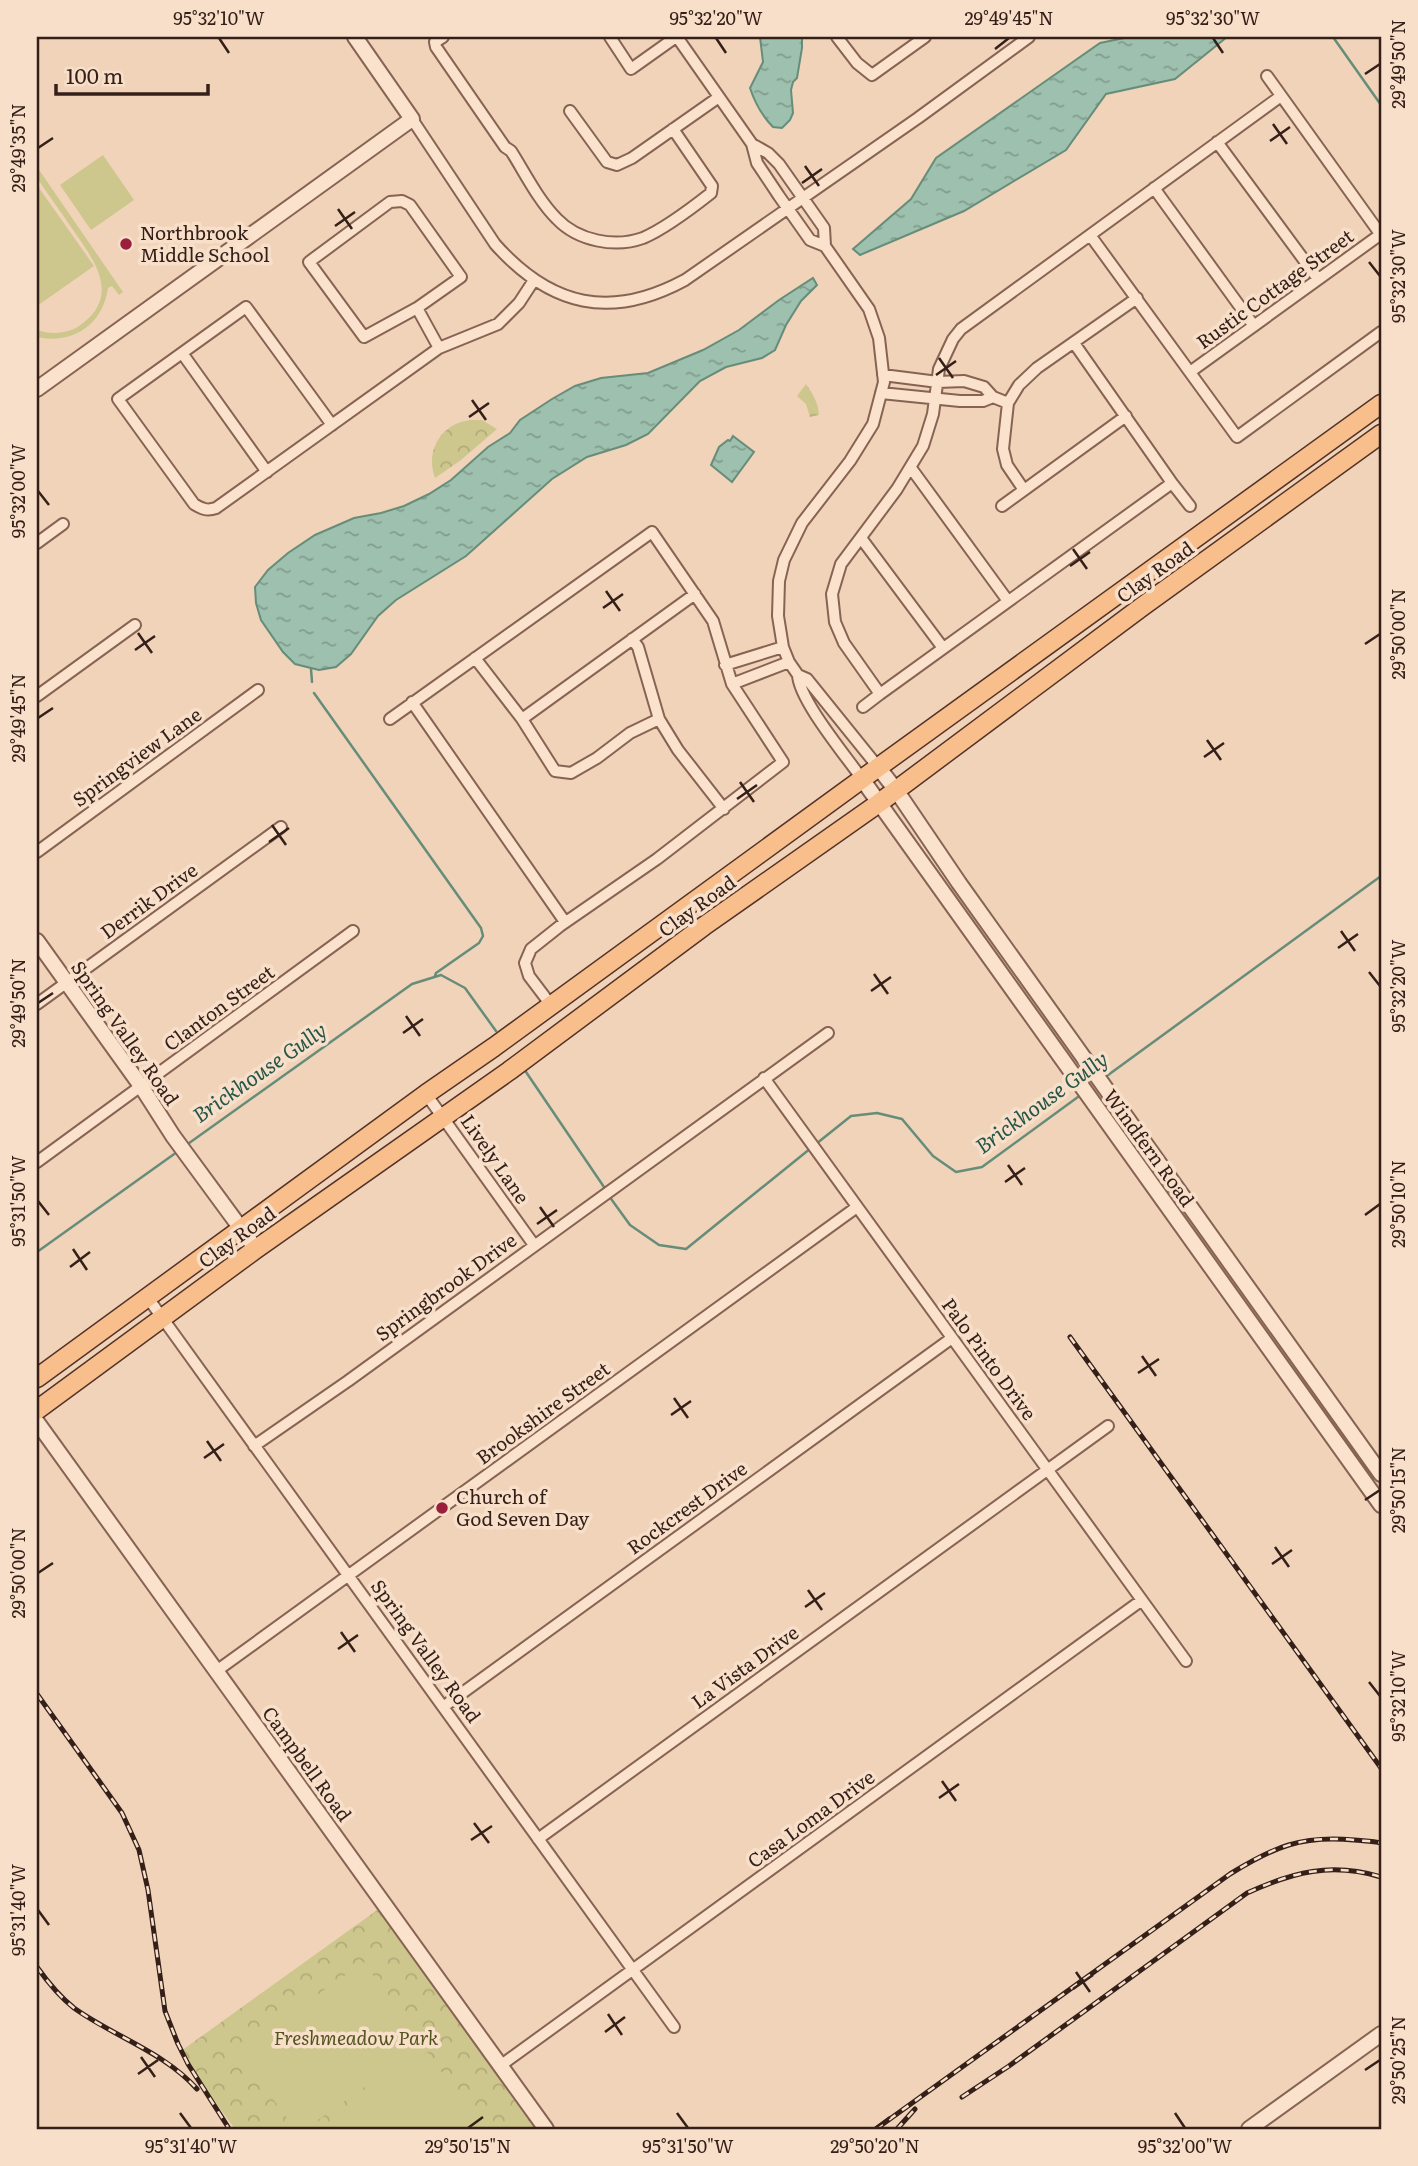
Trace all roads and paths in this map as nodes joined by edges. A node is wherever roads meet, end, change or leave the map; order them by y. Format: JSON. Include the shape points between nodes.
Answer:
{"nodes":[{"id":1,"x":355,"y":37,"type":"edge"},
{"id":2,"x":443,"y":37,"type":"edge"},
{"id":3,"x":610,"y":37,"type":"edge"},
{"id":4,"x":676,"y":37,"type":"edge"},
{"id":5,"x":837,"y":37,"type":"edge"},
{"id":6,"x":925,"y":37,"type":"edge"},
{"id":7,"x":1030,"y":37,"type":"edge"},
{"id":8,"x":1267,"y":76,"type":"dead end"},
{"id":9,"x":1281,"y":96,"type":"junction"},
{"id":10,"x":719,"y":97,"type":"junction"},
{"id":11,"x":570,"y":111,"type":"dead end"},
{"id":12,"x":412,"y":119,"type":"junction"},
{"id":13,"x":673,"y":129,"type":"junction"},
{"id":14,"x":1217,"y":142,"type":"junction"},
{"id":15,"x":752,"y":144,"type":"junction"},
{"id":16,"x":1154,"y":188,"type":"junction"},
{"id":17,"x":804,"y":199,"type":"junction"},
{"id":18,"x":789,"y":209,"type":"junction"},
{"id":19,"x":1090,"y":234,"type":"junction"},
{"id":20,"x":1381,"y":234,"type":"edge"},
{"id":21,"x":825,"y":246,"type":"junction"},
{"id":22,"x":1318,"y":279,"type":"junction"},
{"id":23,"x":534,"y":280,"type":"junction"},
{"id":24,"x":1137,"y":298,"type":"junction"},
{"id":25,"x":417,"y":309,"type":"junction"},
{"id":26,"x":1254,"y":326,"type":"junction"},
{"id":27,"x":1381,"y":332,"type":"edge"},
{"id":28,"x":1074,"y":343,"type":"junction"},
{"id":29,"x":439,"y":348,"type":"junction"},
{"id":30,"x":182,"y":353,"type":"junction"},
{"id":31,"x":1191,"y":372,"type":"junction"},
{"id":32,"x":883,"y":374,"type":"junction"},
{"id":33,"x":911,"y":378,"type":"junction"},
{"id":34,"x":938,"y":382,"type":"junction"},
{"id":35,"x":37,"y":389,"type":"edge"},
{"id":36,"x":881,"y":393,"type":"junction"},
{"id":37,"x":909,"y":396,"type":"junction"},
{"id":38,"x":936,"y":397,"type":"junction"},
{"id":39,"x":993,"y":397,"type":"junction"},
{"id":40,"x":1008,"y":403,"type":"junction"},
{"id":41,"x":1381,"y":404,"type":"edge"},
{"id":42,"x":1126,"y":416,"type":"junction"},
{"id":43,"x":332,"y":425,"type":"junction"},
{"id":44,"x":1381,"y":434,"type":"edge"},
{"id":45,"x":911,"y":468,"type":"junction"},
{"id":46,"x":268,"y":472,"type":"junction"},
{"id":47,"x":1277,"y":479,"type":"junction"},
{"id":48,"x":1172,"y":482,"type":"junction"},
{"id":49,"x":1024,"y":490,"type":"junction"},
{"id":50,"x":1291,"y":500,"type":"junction"},
{"id":51,"x":1002,"y":506,"type":"dead end"},
{"id":52,"x":1190,"y":506,"type":"dead end"},
{"id":53,"x":63,"y":524,"type":"dead end"},
{"id":54,"x":861,"y":538,"type":"junction"},
{"id":55,"x":37,"y":543,"type":"edge"},
{"id":56,"x":1129,"y":585,"type":"junction"},
{"id":57,"x":695,"y":594,"type":"junction"},
{"id":58,"x":1008,"y":601,"type":"junction"},
{"id":59,"x":1143,"y":606,"type":"junction"},
{"id":60,"x":135,"y":625,"type":"dead end"},
{"id":61,"x":632,"y":639,"type":"junction"},
{"id":62,"x":783,"y":647,"type":"junction"},
{"id":63,"x":943,"y":649,"type":"junction"},
{"id":64,"x":475,"y":658,"type":"junction"},
{"id":65,"x":789,"y":662,"type":"junction"},
{"id":66,"x":725,"y":665,"type":"junction"},
{"id":67,"x":798,"y":676,"type":"junction"},
{"id":68,"x":732,"y":684,"type":"junction"},
{"id":69,"x":258,"y":690,"type":"dead end"},
{"id":70,"x":880,"y":694,"type":"junction"},
{"id":71,"x":37,"y":696,"type":"edge"},
{"id":72,"x":412,"y":702,"type":"junction"},
{"id":73,"x":863,"y":707,"type":"dead end"},
{"id":74,"x":390,"y":719,"type":"dead end"},
{"id":75,"x":522,"y":719,"type":"junction"},
{"id":76,"x":659,"y":719,"type":"junction"},
{"id":77,"x":878,"y":768,"type":"junction"},
{"id":78,"x":862,"y":779,"type":"junction"},
{"id":79,"x":896,"y":790,"type":"junction"},
{"id":80,"x":879,"y":803,"type":"junction"},
{"id":81,"x":724,"y":808,"type":"junction"},
{"id":82,"x":281,"y":827,"type":"dead end"},
{"id":83,"x":37,"y":852,"type":"edge"},
{"id":84,"x":692,"y":904,"type":"junction"},
{"id":85,"x":565,"y":922,"type":"junction"},
{"id":86,"x":704,"y":926,"type":"junction"},
{"id":87,"x":353,"y":931,"type":"dead end"},
{"id":88,"x":37,"y":941,"type":"edge"},
{"id":89,"x":1006,"y":948,"type":"junction"},
{"id":90,"x":990,"y":959,"type":"junction"},
{"id":91,"x":66,"y":982,"type":"junction"},
{"id":92,"x":37,"y":1004,"type":"edge"},
{"id":93,"x":551,"y":1005,"type":"junction"},
{"id":94,"x":828,"y":1033,"type":"dead end"},
{"id":95,"x":1090,"y":1063,"type":"junction"},
{"id":96,"x":1067,"y":1066,"type":"junction"},
{"id":97,"x":764,"y":1078,"type":"junction"},
{"id":98,"x":141,"y":1086,"type":"junction"},
{"id":99,"x":426,"y":1094,"type":"junction"},
{"id":100,"x":444,"y":1118,"type":"junction"},
{"id":101,"x":37,"y":1161,"type":"edge"},
{"id":102,"x":858,"y":1207,"type":"junction"},
{"id":103,"x":241,"y":1228,"type":"junction"},
{"id":104,"x":534,"y":1245,"type":"junction"},
{"id":105,"x":256,"y":1249,"type":"junction"},
{"id":106,"x":148,"y":1298,"type":"junction"},
{"id":107,"x":162,"y":1318,"type":"junction"},
{"id":108,"x":952,"y":1338,"type":"junction"},
{"id":109,"x":37,"y":1378,"type":"edge"},
{"id":110,"x":37,"y":1410,"type":"edge"},
{"id":111,"x":37,"y":1422,"type":"edge"},
{"id":112,"x":1108,"y":1426,"type":"dead end"},
{"id":113,"x":254,"y":1446,"type":"junction"},
{"id":114,"x":1048,"y":1470,"type":"junction"},
{"id":115,"x":1381,"y":1474,"type":"edge"},
{"id":116,"x":1381,"y":1505,"type":"edge"},
{"id":117,"x":348,"y":1575,"type":"junction"},
{"id":118,"x":1142,"y":1600,"type":"junction"},
{"id":119,"x":1186,"y":1661,"type":"dead end"},
{"id":120,"x":215,"y":1672,"type":"junction"},
{"id":121,"x":443,"y":1707,"type":"junction"},
{"id":122,"x":538,"y":1839,"type":"junction"},
{"id":123,"x":632,"y":1970,"type":"junction"},
{"id":124,"x":674,"y":2027,"type":"dead end"},
{"id":125,"x":1381,"y":2034,"type":"edge"},
{"id":126,"x":500,"y":2066,"type":"junction"},
{"id":127,"x":546,"y":2129,"type":"edge"},
{"id":128,"x":1249,"y":2129,"type":"edge"}],
"edges":[{"from":1,"to":12,"type":"street"},
{"from":2,"to":13,"type":"street","via":[[435,42],[436,47],[505,146],[557,219],[582,236],[614,242],[644,237],[710,193],[712,186]]},
{"from":3,"to":4,"type":"street","via":[[631,69]]},
{"from":4,"to":10,"type":"street"},
{"from":5,"to":6,"type":"street","via":[[872,75]]},
{"from":7,"to":17,"type":"street"},
{"from":8,"to":9,"type":"street"},
{"from":9,"to":14,"type":"street"},
{"from":9,"to":20,"type":"street"},
{"from":10,"to":13,"type":"street"},
{"from":10,"to":15,"type":"street"},
{"from":11,"to":13,"type":"street","via":[[607,162],[617,165]]},
{"from":12,"to":23,"type":"street","via":[[495,244]]},
{"from":12,"to":35,"type":"street"},
{"from":14,"to":16,"type":"street"},
{"from":14,"to":22,"type":"street"},
{"from":15,"to":17,"type":"street","via":[[779,164]]},
{"from":15,"to":18,"type":"street","via":[[757,163]]},
{"from":16,"to":19,"type":"street"},
{"from":16,"to":26,"type":"street"},
{"from":17,"to":18,"type":"street"},
{"from":17,"to":21,"type":"street","via":[[824,228]]},
{"from":18,"to":21,"type":"street","via":[[810,240]]},
{"from":18,"to":23,"type":"street","via":[[685,280],[642,299],[602,304],[582,301]]},
{"from":19,"to":24,"type":"street"},
{"from":19,"to":34,"type":"street","via":[[961,329],[939,369]]},
{"from":20,"to":22,"type":"street","name":"Rustic Cottage Street"},
{"from":21,"to":32,"type":"street","via":[[869,309],[879,338]]},
{"from":22,"to":26,"type":"street","name":"Rustic Cottage Street"},
{"from":23,"to":29,"type":"street","via":[[498,324]]},
{"from":24,"to":28,"type":"street"},
{"from":24,"to":31,"type":"street"},
{"from":25,"to":25,"type":"street","via":[[363,337],[309,261],[390,202],[402,201],[410,205],[461,277]]},
{"from":25,"to":29,"type":"street"},
{"from":26,"to":31,"type":"street","name":"Rustic Cottage Street"},
{"from":27,"to":31,"type":"street","via":[[1237,437]]},
{"from":28,"to":40,"type":"street","via":[[1018,385]]},
{"from":28,"to":42,"type":"street"},
{"from":29,"to":43,"type":"street"},
{"from":30,"to":43,"type":"street","via":[[246,307]]},
{"from":30,"to":46,"type":"street"},
{"from":30,"to":46,"type":"street","via":[[118,399],[201,509],[216,508]]},
{"from":32,"to":33,"type":"street"},
{"from":32,"to":36,"type":"street"},
{"from":33,"to":34,"type":"street"},
{"from":33,"to":37,"type":"street"},
{"from":34,"to":38,"type":"street"},
{"from":34,"to":39,"type":"street","via":[[984,387]]},
{"from":36,"to":37,"type":"street"},
{"from":36,"to":62,"type":"street","via":[[873,424],[802,523],[784,560],[778,615]]},
{"from":37,"to":38,"type":"street"},
{"from":38,"to":39,"type":"street","via":[[983,401]]},
{"from":38,"to":45,"type":"street","via":[[923,446]]},
{"from":39,"to":40,"type":"street"},
{"from":40,"to":49,"type":"street","via":[[1003,449],[1007,465]]},
{"from":41,"to":47,"type":"main road","name":"Clay Road"},
{"from":42,"to":48,"type":"street"},
{"from":42,"to":49,"type":"street"},
{"from":43,"to":46,"type":"street"},
{"from":44,"to":50,"type":"main road","name":"Clay Road"},
{"from":45,"to":54,"type":"street"},
{"from":45,"to":58,"type":"street"},
{"from":47,"to":50,"type":"main road"},
{"from":47,"to":56,"type":"main road","name":"Clay Road"},
{"from":48,"to":52,"type":"street"},
{"from":48,"to":58,"type":"street"},
{"from":49,"to":51,"type":"street"},
{"from":50,"to":59,"type":"main road","name":"Clay Road"},
{"from":53,"to":55,"type":"street"},
{"from":54,"to":63,"type":"street"},
{"from":54,"to":70,"type":"street","via":[[841,564],[832,594],[835,622]]},
{"from":56,"to":59,"type":"main road"},
{"from":56,"to":77,"type":"main road","name":"Clay Road"},
{"from":57,"to":61,"type":"street"},
{"from":57,"to":64,"type":"street","via":[[652,532]]},
{"from":57,"to":66,"type":"street","via":[[713,621]]},
{"from":58,"to":63,"type":"street"},
{"from":59,"to":79,"type":"main road","name":"Clay Road"},
{"from":60,"to":71,"type":"street"},
{"from":61,"to":75,"type":"street"},
{"from":61,"to":76,"type":"street"},
{"from":62,"to":65,"type":"street"},
{"from":62,"to":66,"type":"street"},
{"from":63,"to":70,"type":"street"},
{"from":64,"to":72,"type":"street"},
{"from":64,"to":75,"type":"street"},
{"from":65,"to":67,"type":"street"},
{"from":65,"to":68,"type":"street"},
{"from":66,"to":68,"type":"street"},
{"from":67,"to":77,"type":"street","via":[[807,679]]},
{"from":67,"to":78,"type":"street","via":[[807,699]]},
{"from":68,"to":81,"type":"street","via":[[783,762]]},
{"from":69,"to":83,"type":"street","name":"Springview Lane"},
{"from":70,"to":73,"type":"street"},
{"from":72,"to":74,"type":"street"},
{"from":72,"to":85,"type":"street"},
{"from":75,"to":76,"type":"street","via":[[555,771],[571,773]]},
{"from":76,"to":81,"type":"street"},
{"from":77,"to":78,"type":"main road","name":"Clay Road"},
{"from":77,"to":79,"type":"street","name":"Windfern Road"},
{"from":78,"to":80,"type":"street","name":"Windfern Road"},
{"from":78,"to":84,"type":"main road","name":"Clay Road"},
{"from":79,"to":80,"type":"main road","name":"Clay Road"},
{"from":79,"to":89,"type":"street","name":"Windfern Road"},
{"from":80,"to":86,"type":"main road","name":"Clay Road"},
{"from":80,"to":90,"type":"street","name":"Windfern Road"},
{"from":81,"to":85,"type":"street"},
{"from":82,"to":91,"type":"street","name":"Derrik Drive"},
{"from":84,"to":86,"type":"main road"},
{"from":84,"to":93,"type":"main road","name":"Clay Road"},
{"from":85,"to":93,"type":"street","via":[[531,949],[525,963]]},
{"from":86,"to":100,"type":"main road","name":"Clay Road"},
{"from":87,"to":98,"type":"street","name":"Clanton Street"},
{"from":88,"to":91,"type":"street","name":"Spring Valley Road"},
{"from":89,"to":90,"type":"street"},
{"from":89,"to":95,"type":"street","name":"Windfern Road"},
{"from":90,"to":96,"type":"street","name":"Windfern Road"},
{"from":91,"to":92,"type":"street","name":"Derrik Drive"},
{"from":91,"to":98,"type":"street","name":"Spring Valley Road"},
{"from":93,"to":99,"type":"main road","name":"Clay Road"},
{"from":94,"to":97,"type":"street","name":"Springbrook Drive"},
{"from":95,"to":96,"type":"street"},
{"from":95,"to":115,"type":"street","name":"Windfern Road"},
{"from":96,"to":116,"type":"street","name":"Windfern Road"},
{"from":97,"to":102,"type":"street","name":"Palo Pinto Drive"},
{"from":97,"to":104,"type":"street","name":"Springbrook Drive"},
{"from":98,"to":101,"type":"street","name":"Clanton Street"},
{"from":98,"to":103,"type":"street","name":"Spring Valley Road"},
{"from":99,"to":100,"type":"street","name":"Lively Lane"},
{"from":99,"to":103,"type":"main road","name":"Clay Road"},
{"from":100,"to":104,"type":"street","name":"Lively Lane"},
{"from":100,"to":105,"type":"main road","name":"Clay Road"},
{"from":102,"to":108,"type":"street","name":"Palo Pinto Drive"},
{"from":102,"to":117,"type":"street","name":"Brookshire Street"},
{"from":103,"to":105,"type":"street","name":"Spring Valley Road"},
{"from":103,"to":106,"type":"main road","name":"Clay Road"},
{"from":104,"to":113,"type":"street","name":"Springbrook Drive"},
{"from":105,"to":107,"type":"main road","name":"Clay Road"},
{"from":106,"to":107,"type":"street","name":"Spring Valley Road"},
{"from":106,"to":109,"type":"main road","name":"Clay Road"},
{"from":107,"to":110,"type":"main road","name":"Clay Road"},
{"from":107,"to":113,"type":"street","name":"Spring Valley Road"},
{"from":108,"to":114,"type":"street","name":"Palo Pinto Drive"},
{"from":108,"to":121,"type":"street","name":"Rockcrest Drive"},
{"from":111,"to":120,"type":"street","name":"Campbell Road"},
{"from":112,"to":114,"type":"street","name":"La Vista Drive"},
{"from":113,"to":117,"type":"street","name":"Spring Valley Road"},
{"from":114,"to":118,"type":"street","name":"Palo Pinto Drive"},
{"from":114,"to":122,"type":"street","name":"La Vista Drive"},
{"from":117,"to":120,"type":"street","name":"Brookshire Street"},
{"from":117,"to":121,"type":"street","name":"Spring Valley Road"},
{"from":118,"to":119,"type":"street","name":"Palo Pinto Drive"},
{"from":118,"to":123,"type":"street","name":"Casa Loma Drive"},
{"from":120,"to":126,"type":"street","name":"Campbell Road"},
{"from":121,"to":122,"type":"street","name":"Spring Valley Road"},
{"from":122,"to":123,"type":"street","name":"Spring Valley Road"},
{"from":123,"to":124,"type":"street","name":"Spring Valley Road"},
{"from":123,"to":126,"type":"street","name":"Casa Loma Drive"},
{"from":125,"to":128,"type":"street"},
{"from":126,"to":127,"type":"street","name":"Campbell Road"}]}
